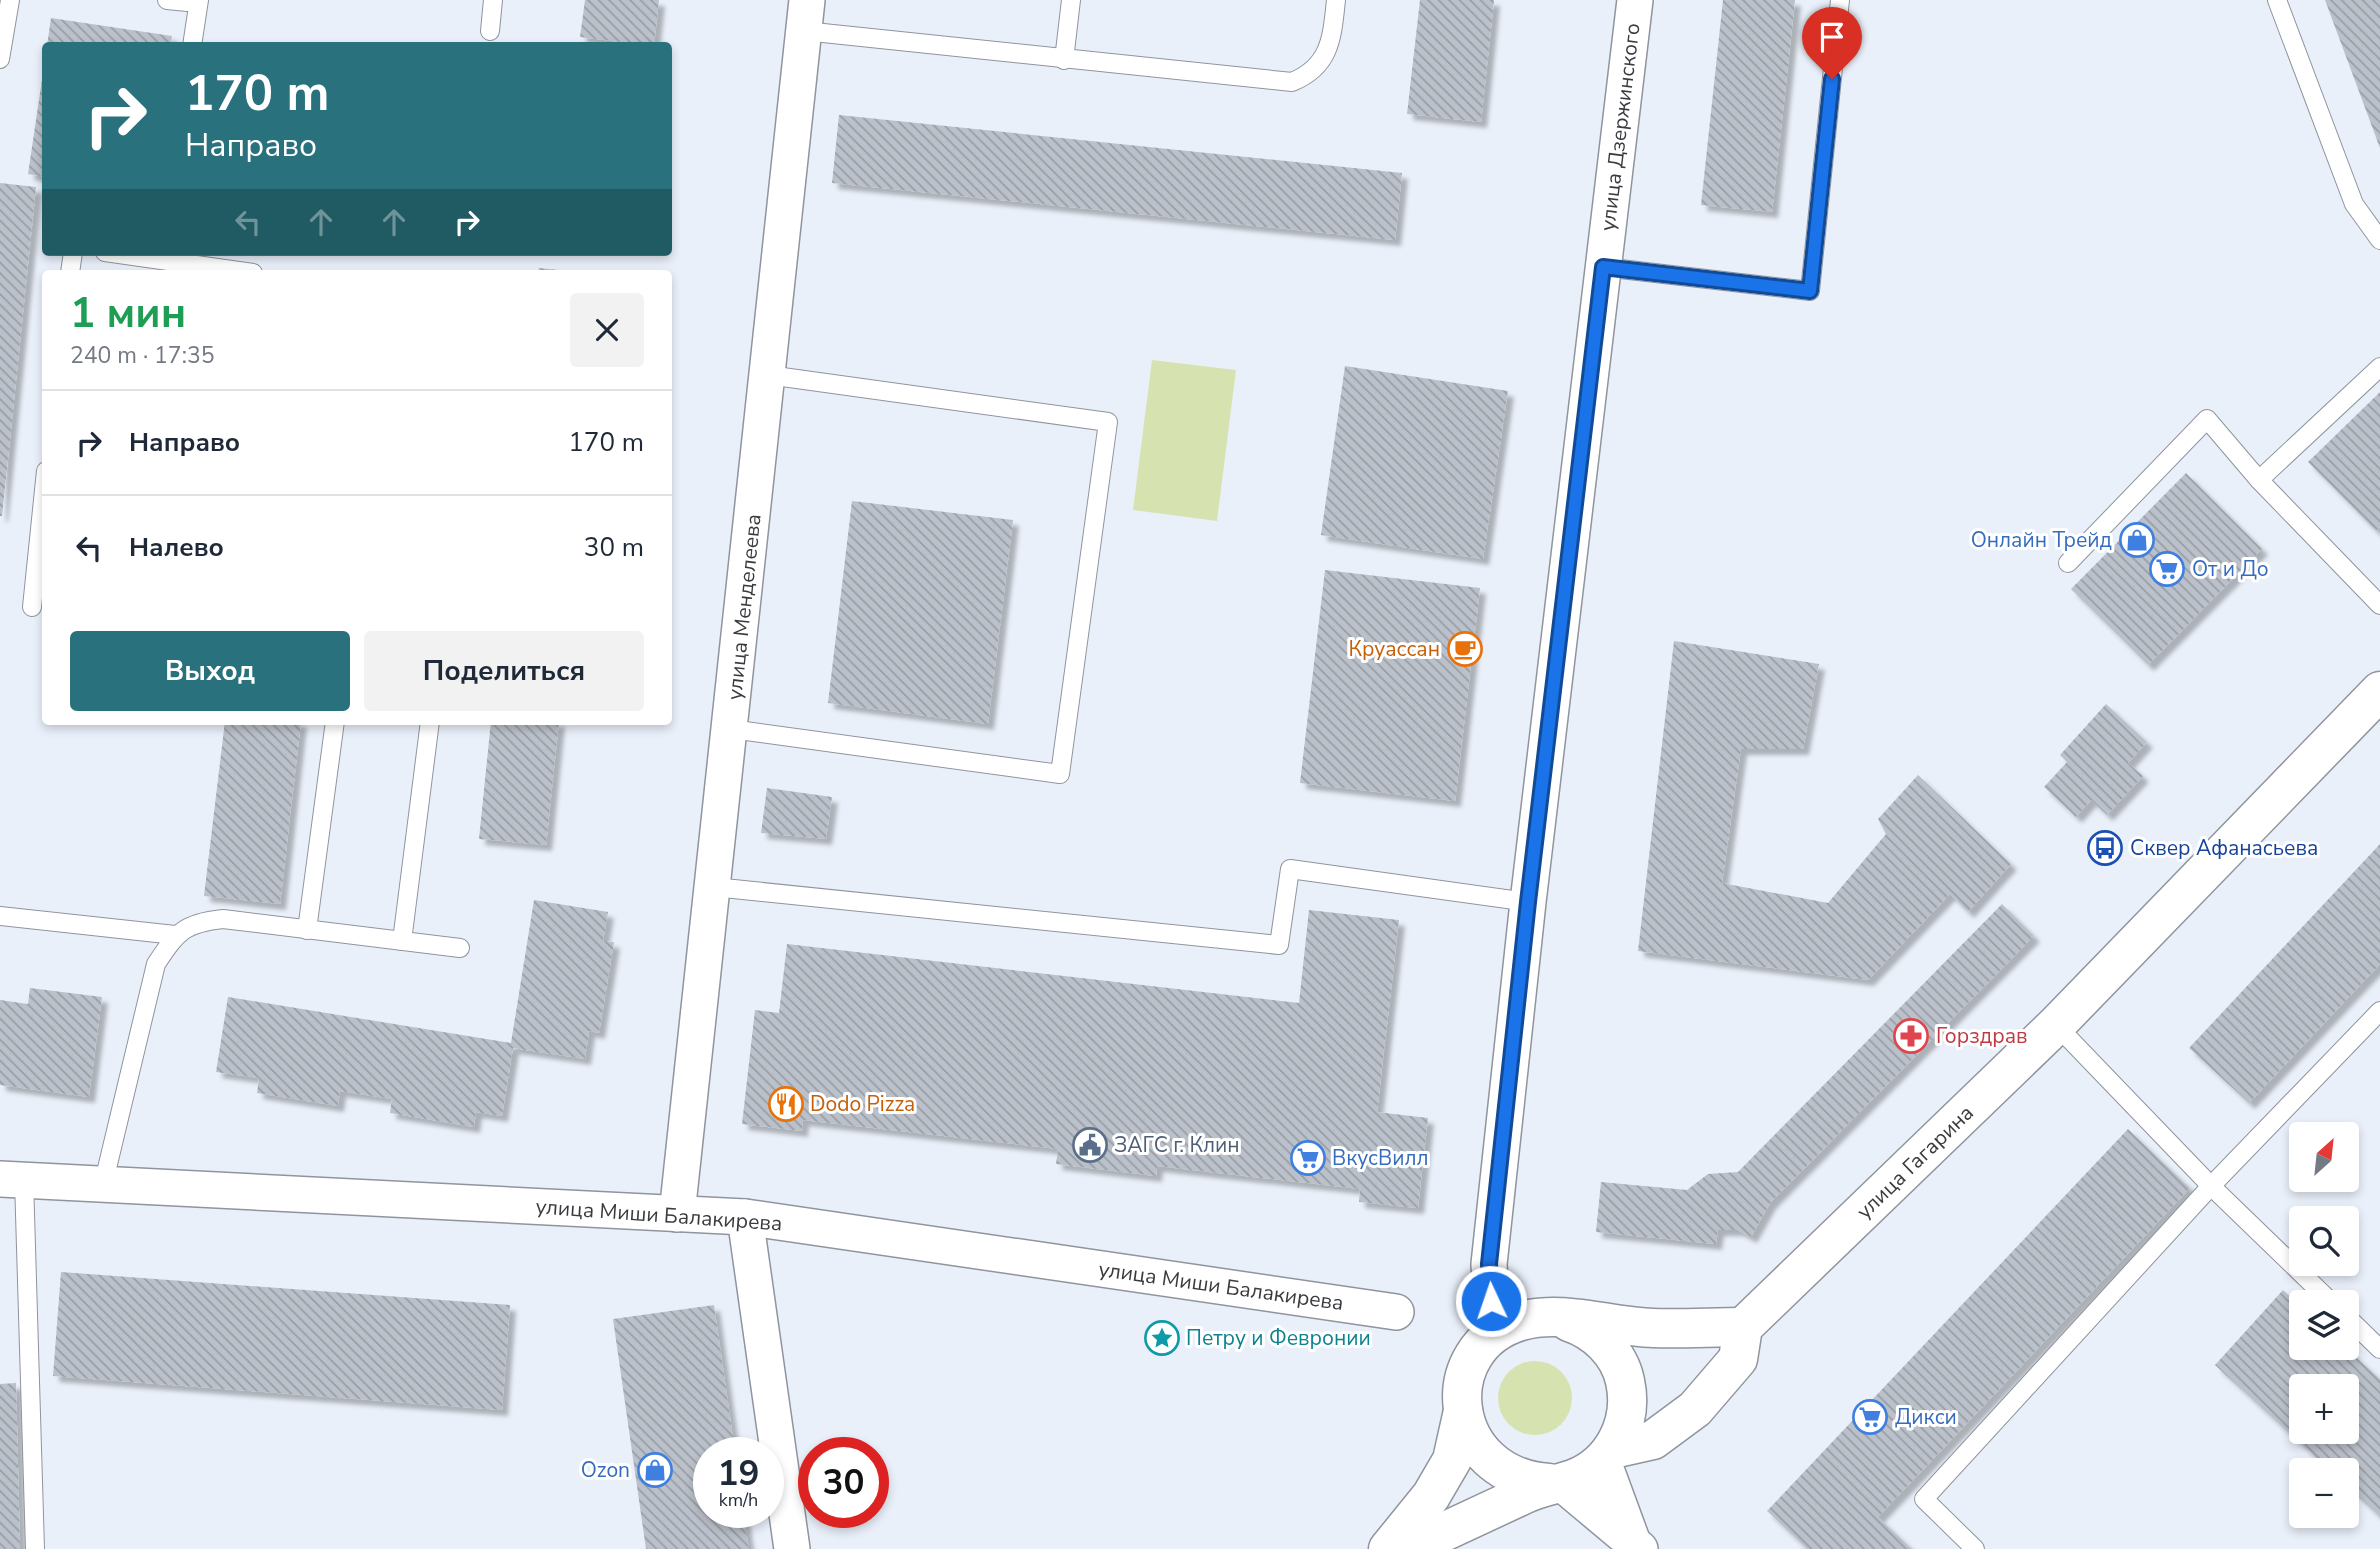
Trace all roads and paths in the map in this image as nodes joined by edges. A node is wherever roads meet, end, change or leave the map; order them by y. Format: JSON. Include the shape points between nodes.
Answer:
{"nodes":[{"id":1,"x":10,"y":0,"type":"edge"},
{"id":2,"x":167,"y":0,"type":"edge"},
{"id":3,"x":493,"y":0,"type":"edge"},
{"id":4,"x":1071,"y":0,"type":"edge"},
{"id":5,"x":1336,"y":0,"type":"edge"},
{"id":6,"x":1634,"y":0,"type":"edge"},
{"id":7,"x":1840,"y":0,"type":"edge"},
{"id":8,"x":2277,"y":0,"type":"edge"},
{"id":9,"x":198,"y":2,"type":"edge"},
{"id":10,"x":806,"y":15,"type":"edge"},
{"id":11,"x":490,"y":31,"type":"dead end"},
{"id":12,"x":193,"y":42,"type":"edge"},
{"id":13,"x":0,"y":59,"type":"edge"},
{"id":14,"x":1064,"y":60,"type":"junction"},
{"id":15,"x":2380,"y":240,"type":"edge"},
{"id":16,"x":133,"y":256,"type":"edge"},
{"id":17,"x":1603,"y":267,"type":"junction"},
{"id":18,"x":232,"y":270,"type":"edge"},
{"id":19,"x":2380,"y":367,"type":"edge"},
{"id":20,"x":768,"y":375,"type":"junction"},
{"id":21,"x":2259,"y":480,"type":"junction"},
{"id":22,"x":42,"y":510,"type":"edge"},
{"id":23,"x":2068,"y":563,"type":"dead end"},
{"id":24,"x":2380,"y":605,"type":"edge"},
{"id":25,"x":32,"y":607,"type":"dead end"},
{"id":26,"x":2380,"y":691,"type":"edge"},
{"id":27,"x":334,"y":725,"type":"edge"},
{"id":28,"x":429,"y":725,"type":"edge"},
{"id":29,"x":731,"y":729,"type":"junction"},
{"id":30,"x":714,"y":887,"type":"junction"},
{"id":31,"x":1528,"y":902,"type":"junction"},
{"id":32,"x":0,"y":916,"type":"edge"},
{"id":33,"x":307,"y":930,"type":"junction"},
{"id":34,"x":175,"y":935,"type":"junction"},
{"id":35,"x":402,"y":941,"type":"junction"},
{"id":36,"x":460,"y":948,"type":"dead end"},
{"id":37,"x":2380,"y":1011,"type":"edge"},
{"id":38,"x":2056,"y":1025,"type":"junction"},
{"id":39,"x":12,"y":1180,"type":"edge"},
{"id":40,"x":103,"y":1185,"type":"junction"},
{"id":41,"x":2211,"y":1186,"type":"junction"},
{"id":42,"x":677,"y":1214,"type":"junction"},
{"id":43,"x":745,"y":1217,"type":"junction"},
{"id":44,"x":2319,"y":1290,"type":"edge"},
{"id":45,"x":1396,"y":1312,"type":"dead end"},
{"id":46,"x":1560,"y":1319,"type":"junction"},
{"id":47,"x":1743,"y":1327,"type":"junction"},
{"id":48,"x":2359,"y":1329,"type":"edge"},
{"id":49,"x":1500,"y":1331,"type":"junction"},
{"id":50,"x":2380,"y":1349,"type":"edge"},
{"id":51,"x":1463,"y":1411,"type":"junction"},
{"id":52,"x":1608,"y":1455,"type":"junction"},
{"id":53,"x":1555,"y":1483,"type":"junction"},
{"id":54,"x":1637,"y":1546,"type":"edge"},
{"id":55,"x":35,"y":1549,"type":"edge"},
{"id":56,"x":792,"y":1549,"type":"edge"},
{"id":57,"x":1388,"y":1549,"type":"edge"},
{"id":58,"x":1407,"y":1549,"type":"edge"},
{"id":59,"x":1975,"y":1549,"type":"edge"}],
"edges":[{"from":1,"to":13,"type":"lane"},
{"from":2,"to":9,"type":"lane"},
{"from":3,"to":11,"type":"lane"},
{"from":4,"to":14,"type":"lane"},
{"from":5,"to":14,"type":"lane","via":[[1332,37],[1320,65],[1292,82]]},
{"from":6,"to":17,"type":"street","name":"улица Дзержинского"},
{"from":7,"to":17,"type":"lane","via":[[1810,291]]},
{"from":8,"to":15,"type":"lane","via":[[2354,204]]},
{"from":9,"to":12,"type":"lane"},
{"from":10,"to":14,"type":"lane"},
{"from":10,"to":20,"type":"street","name":"улица Менделеева"},
{"from":16,"to":18,"type":"lane"},
{"from":17,"to":31,"type":"street","name":"улица Дзержинского"},
{"from":19,"to":21,"type":"lane"},
{"from":20,"to":29,"type":"street","name":"улица Менделеева"},
{"from":20,"to":29,"type":"lane","via":[[1108,422],[1060,774]]},
{"from":21,"to":23,"type":"lane","via":[[2207,419]]},
{"from":21,"to":24,"type":"lane"},
{"from":22,"to":25,"type":"lane"},
{"from":26,"to":38,"type":"street","name":"улица Гагарина"},
{"from":27,"to":33,"type":"lane"},
{"from":28,"to":35,"type":"lane"},
{"from":29,"to":30,"type":"street","name":"улица Менделеева"},
{"from":30,"to":31,"type":"lane","via":[[1279,945],[1290,869]]},
{"from":30,"to":42,"type":"street","name":"улица Менделеева"},
{"from":31,"to":49,"type":"street","name":"улица Дзержинского","via":[[1489,1264],[1491,1301]]},
{"from":32,"to":34,"type":"lane"},
{"from":33,"to":34,"type":"lane","via":[[223,919],[196,922]]},
{"from":33,"to":35,"type":"lane"},
{"from":34,"to":40,"type":"lane","via":[[156,964]]},
{"from":35,"to":36,"type":"lane"},
{"from":37,"to":41,"type":"lane"},
{"from":38,"to":41,"type":"lane"},
{"from":38,"to":47,"type":"street","name":"улица Гагарина"},
{"from":39,"to":40,"type":"street","name":"улица Миши Балакирева"},
{"from":39,"to":55,"type":"lane"},
{"from":40,"to":42,"type":"street","name":"улица Миши Балакирева"},
{"from":41,"to":44,"type":"lane"},
{"from":41,"to":59,"type":"lane","via":[[1924,1499]]},
{"from":42,"to":43,"type":"street","name":"улица Миши Балакирева"},
{"from":43,"to":45,"type":"street","name":"улица Миши Балакирева"},
{"from":43,"to":56,"type":"street"},
{"from":46,"to":47,"type":"street","via":[[1655,1328]]},
{"from":46,"to":49,"type":"street","via":[[1519,1321]]},
{"from":46,"to":52,"type":"street","via":[[1599,1338],[1614,1353],[1623,1372],[1627,1415]]},
{"from":47,"to":52,"type":"street","via":[[1738,1359],[1695,1409],[1653,1440]]},
{"from":48,"to":50,"type":"lane"},
{"from":49,"to":51,"type":"street","via":[[1486,1342],[1466,1374]]},
{"from":51,"to":53,"type":"street","via":[[1478,1449],[1492,1464],[1528,1482]]},
{"from":51,"to":57,"type":"street","via":[[1452,1461],[1431,1496]]},
{"from":52,"to":53,"type":"street","via":[[1583,1474]]},
{"from":52,"to":54,"type":"street"},
{"from":53,"to":54,"type":"street"},
{"from":53,"to":58,"type":"street"}]}
